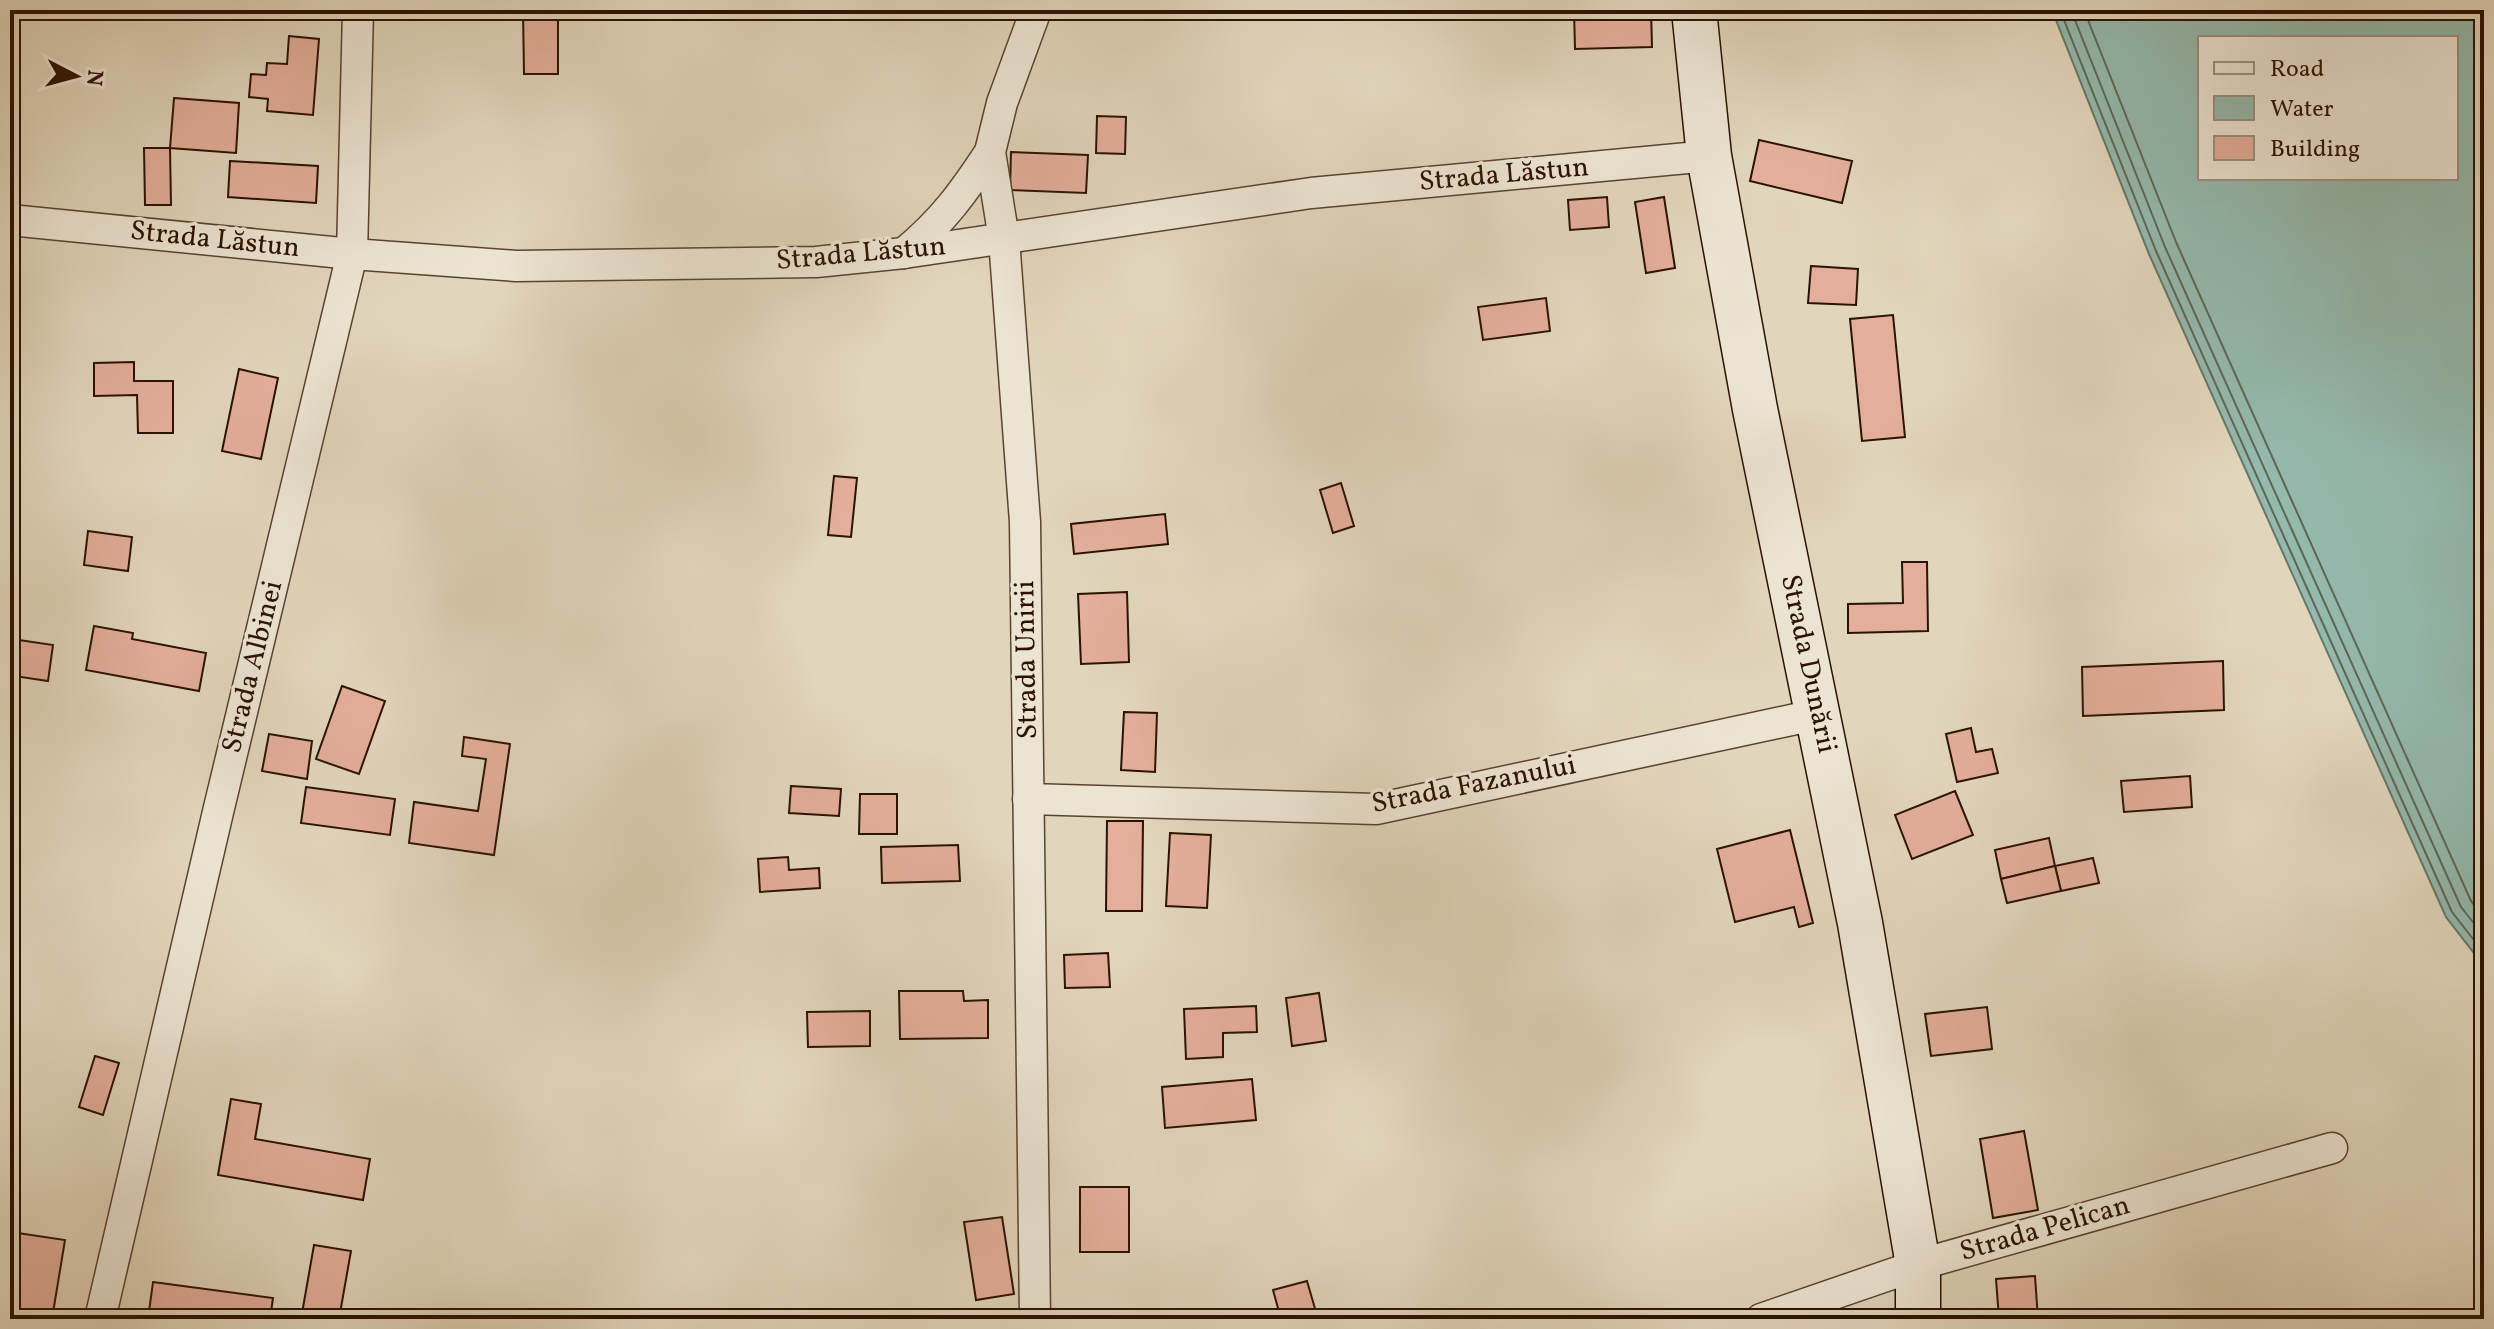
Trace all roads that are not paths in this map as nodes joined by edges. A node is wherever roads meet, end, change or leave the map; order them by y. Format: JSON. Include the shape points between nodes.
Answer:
{"nodes":[{"id":1,"x":358,"y":10,"type":"edge"},
{"id":2,"x":1036,"y":10,"type":"edge"},
{"id":3,"x":1694,"y":10,"type":"edge"},
{"id":4,"x":990,"y":152,"type":"junction"},
{"id":5,"x":1709,"y":156,"type":"junction"},
{"id":6,"x":10,"y":220,"type":"edge"},
{"id":7,"x":1004,"y":239,"type":"junction"},
{"id":8,"x":904,"y":253,"type":"junction"},
{"id":9,"x":352,"y":254,"type":"junction"},
{"id":10,"x":1819,"y":714,"type":"junction"},
{"id":11,"x":1028,"y":799,"type":"junction"},
{"id":12,"x":2332,"y":1148,"type":"dead end"},
{"id":13,"x":1918,"y":1265,"type":"junction"},
{"id":14,"x":100,"y":1319,"type":"edge"},
{"id":15,"x":1035,"y":1319,"type":"edge"},
{"id":16,"x":1761,"y":1319,"type":"edge"},
{"id":17,"x":1918,"y":1319,"type":"edge"}],
"edges":[{"from":1,"to":9,"type":"street","name":"Strada Albinei"},
{"from":2,"to":4,"type":"street","name":"Strada Unirii"},
{"from":3,"to":5,"type":"main road","name":"Strada Dunării"},
{"from":4,"to":7,"type":"street","name":"Strada Unirii"},
{"from":4,"to":8,"type":"street","via":[[935,227]]},
{"from":5,"to":7,"type":"street","name":"Strada Lăstun","via":[[1311,193]]},
{"from":5,"to":10,"type":"main road","name":"Strada Dunării"},
{"from":6,"to":9,"type":"street","name":"Strada Lăstun"},
{"from":7,"to":8,"type":"street","name":"Strada Lăstun"},
{"from":7,"to":11,"type":"street","name":"Strada Unirii","via":[[1025,522]]},
{"from":8,"to":9,"type":"street","name":"Strada Lăstun","via":[[816,262],[516,266]]},
{"from":9,"to":14,"type":"street","name":"Strada Albinei"},
{"from":10,"to":11,"type":"street","name":"Strada Fazanului","via":[[1376,809]]},
{"from":10,"to":13,"type":"main road","name":"Strada Dunării"},
{"from":11,"to":15,"type":"street","name":"Strada Unirii"},
{"from":12,"to":13,"type":"street","name":"Strada Pelican"},
{"from":13,"to":16,"type":"street","name":"Strada Pelican"},
{"from":13,"to":17,"type":"main road","name":"Strada Dunării"}]}
